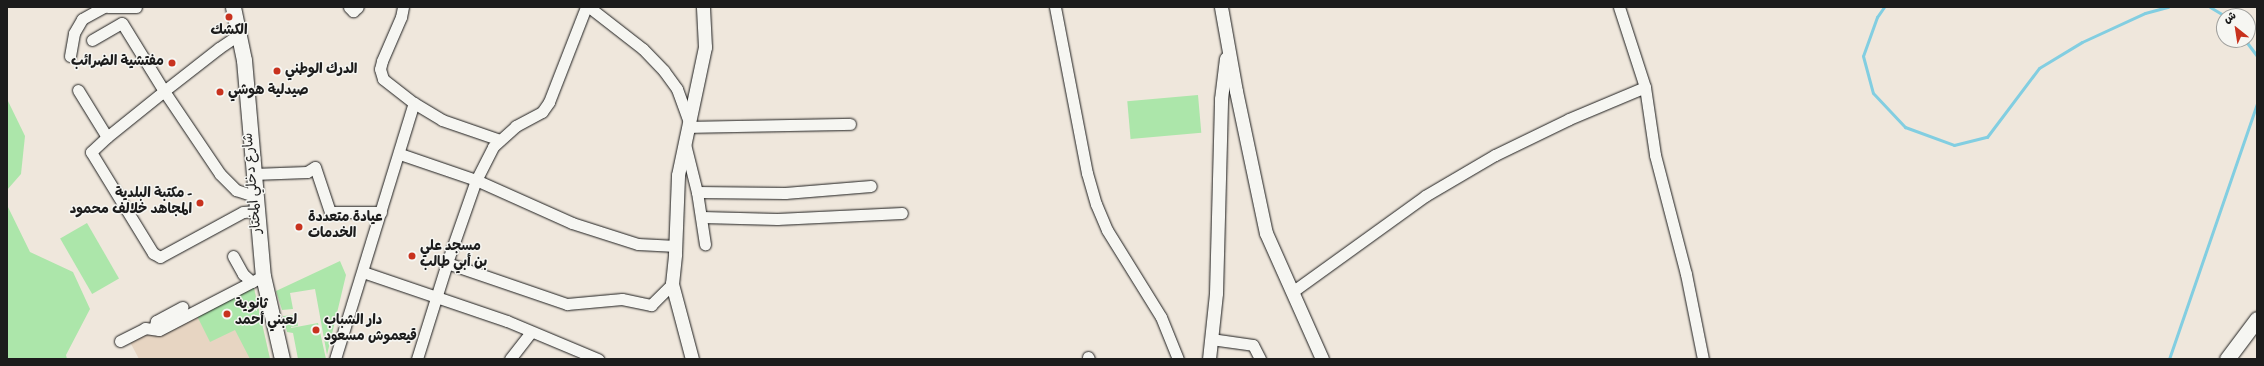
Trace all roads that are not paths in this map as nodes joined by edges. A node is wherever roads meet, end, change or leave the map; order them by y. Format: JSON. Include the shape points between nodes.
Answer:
{"nodes":[{"id":1,"x":104,"y":7,"type":"edge"},
{"id":2,"x":108,"y":7,"type":"edge"},
{"id":3,"x":136,"y":7,"type":"edge"},
{"id":4,"x":233,"y":7,"type":"edge"},
{"id":5,"x":349,"y":7,"type":"edge"},
{"id":6,"x":358,"y":7,"type":"edge"},
{"id":7,"x":403,"y":7,"type":"edge"},
{"id":8,"x":587,"y":7,"type":"edge"},
{"id":9,"x":703,"y":7,"type":"edge"},
{"id":10,"x":1054,"y":7,"type":"edge"},
{"id":11,"x":1222,"y":7,"type":"edge"},
{"id":12,"x":1619,"y":7,"type":"edge"},
{"id":13,"x":240,"y":34,"type":"junction"},
{"id":14,"x":92,"y":40,"type":"dead end"},
{"id":15,"x":1228,"y":44,"type":"junction"},
{"id":16,"x":70,"y":56,"type":"dead end"},
{"id":17,"x":1645,"y":87,"type":"junction"},
{"id":18,"x":78,"y":90,"type":"dead end"},
{"id":19,"x":164,"y":91,"type":"junction"},
{"id":20,"x":414,"y":103,"type":"junction"},
{"id":21,"x":850,"y":124,"type":"dead end"},
{"id":22,"x":689,"y":125,"type":"junction"},
{"id":23,"x":107,"y":138,"type":"junction"},
{"id":24,"x":500,"y":140,"type":"junction"},
{"id":25,"x":685,"y":144,"type":"junction"},
{"id":26,"x":400,"y":154,"type":"junction"},
{"id":27,"x":253,"y":174,"type":"junction"},
{"id":28,"x":476,"y":180,"type":"junction"},
{"id":29,"x":871,"y":186,"type":"dead end"},
{"id":30,"x":238,"y":191,"type":"junction"},
{"id":31,"x":698,"y":192,"type":"junction"},
{"id":32,"x":251,"y":206,"type":"junction"},
{"id":33,"x":381,"y":212,"type":"junction"},
{"id":34,"x":902,"y":213,"type":"dead end"},
{"id":35,"x":702,"y":217,"type":"junction"},
{"id":36,"x":705,"y":244,"type":"dead end"},
{"id":37,"x":676,"y":246,"type":"junction"},
{"id":38,"x":233,"y":256,"type":"dead end"},
{"id":39,"x":447,"y":263,"type":"junction"},
{"id":40,"x":363,"y":272,"type":"junction"},
{"id":41,"x":258,"y":279,"type":"junction"},
{"id":42,"x":672,"y":284,"type":"junction"},
{"id":43,"x":1292,"y":292,"type":"junction"},
{"id":44,"x":436,"y":296,"type":"junction"},
{"id":45,"x":182,"y":307,"type":"dead end"},
{"id":46,"x":2257,"y":319,"type":"edge"},
{"id":47,"x":154,"y":329,"type":"junction"},
{"id":48,"x":531,"y":332,"type":"junction"},
{"id":49,"x":1211,"y":339,"type":"junction"},
{"id":50,"x":120,"y":341,"type":"dead end"},
{"id":51,"x":338,"y":358,"type":"edge"},
{"id":52,"x":282,"y":359,"type":"edge"},
{"id":53,"x":417,"y":359,"type":"edge"},
{"id":54,"x":510,"y":359,"type":"edge"},
{"id":55,"x":598,"y":359,"type":"edge"},
{"id":56,"x":692,"y":359,"type":"edge"},
{"id":57,"x":1178,"y":359,"type":"edge"},
{"id":58,"x":1209,"y":359,"type":"edge"},
{"id":59,"x":1260,"y":359,"type":"edge"},
{"id":60,"x":1322,"y":359,"type":"edge"},
{"id":61,"x":1704,"y":359,"type":"edge"},
{"id":62,"x":2227,"y":359,"type":"edge"}],
"edges":[{"from":1,"to":16,"type":"street","via":[[82,19],[74,33]]},
{"from":2,"to":3,"type":"street"},
{"from":4,"to":13,"type":"main road","name":"شارع دخلي المختار"},
{"from":5,"to":6,"type":"street","via":[[353,11]]},
{"from":7,"to":20,"type":"street","via":[[380,68],[383,78]]},
{"from":8,"to":22,"type":"street","via":[[643,49],[664,71],[677,89]]},
{"from":8,"to":24,"type":"street","via":[[549,102],[542,112],[516,126]]},
{"from":9,"to":22,"type":"street","via":[[706,47]]},
{"from":10,"to":57,"type":"street","via":[[1087,173],[1096,204],[1107,230],[1161,318]]},
{"from":11,"to":15,"type":"street"},
{"from":12,"to":17,"type":"street"},
{"from":13,"to":19,"type":"street"},
{"from":13,"to":27,"type":"main road","name":"شارع دخلي المختار"},
{"from":14,"to":19,"type":"street","via":[[122,23]]},
{"from":15,"to":43,"type":"street","via":[[1266,233]]},
{"from":15,"to":49,"type":"street","via":[[1221,99],[1216,293]]},
{"from":17,"to":43,"type":"street","via":[[1569,118],[1489,159],[1425,196]]},
{"from":17,"to":61,"type":"street","via":[[1655,155],[1686,274]]},
{"from":18,"to":23,"type":"street"},
{"from":19,"to":23,"type":"street"},
{"from":19,"to":30,"type":"street"},
{"from":20,"to":24,"type":"street","via":[[442,120]]},
{"from":20,"to":26,"type":"street"},
{"from":21,"to":22,"type":"street"},
{"from":22,"to":25,"type":"street"},
{"from":23,"to":32,"type":"street","via":[[91,152],[153,254],[160,257]]},
{"from":24,"to":28,"type":"street","via":[[493,147]]},
{"from":25,"to":31,"type":"street"},
{"from":25,"to":37,"type":"street","via":[[678,175]]},
{"from":26,"to":28,"type":"street"},
{"from":26,"to":33,"type":"street"},
{"from":27,"to":32,"type":"main road","name":"شارع دخلي المختار"},
{"from":27,"to":33,"type":"street","via":[[307,172],[315,167],[330,212]]},
{"from":28,"to":37,"type":"street","via":[[572,223],[638,244]]},
{"from":28,"to":39,"type":"street"},
{"from":29,"to":31,"type":"street","via":[[785,193]]},
{"from":30,"to":32,"type":"street"},
{"from":30,"to":32,"type":"street"},
{"from":31,"to":35,"type":"street"},
{"from":32,"to":41,"type":"main road","name":"شارع دخلي المختار"},
{"from":33,"to":40,"type":"street"},
{"from":34,"to":35,"type":"street","via":[[777,219]]},
{"from":35,"to":36,"type":"street"},
{"from":37,"to":42,"type":"street"},
{"from":38,"to":41,"type":"street","via":[[243,274]]},
{"from":39,"to":42,"type":"street","via":[[567,304],[622,299],[651,305]]},
{"from":39,"to":44,"type":"street"},
{"from":40,"to":44,"type":"street"},
{"from":40,"to":51,"type":"street"},
{"from":41,"to":47,"type":"street","via":[[159,330]]},
{"from":41,"to":52,"type":"main road","name":"شارع دخلي المختار"},
{"from":42,"to":56,"type":"street"},
{"from":43,"to":60,"type":"street"},
{"from":44,"to":48,"type":"street"},
{"from":44,"to":53,"type":"street"},
{"from":45,"to":47,"type":"street","via":[[156,321]]},
{"from":46,"to":62,"type":"main road"},
{"from":47,"to":50,"type":"street","via":[[145,328]]},
{"from":48,"to":54,"type":"street"},
{"from":48,"to":55,"type":"street"},
{"from":49,"to":58,"type":"street"},
{"from":49,"to":59,"type":"street","via":[[1253,345]]}]}
